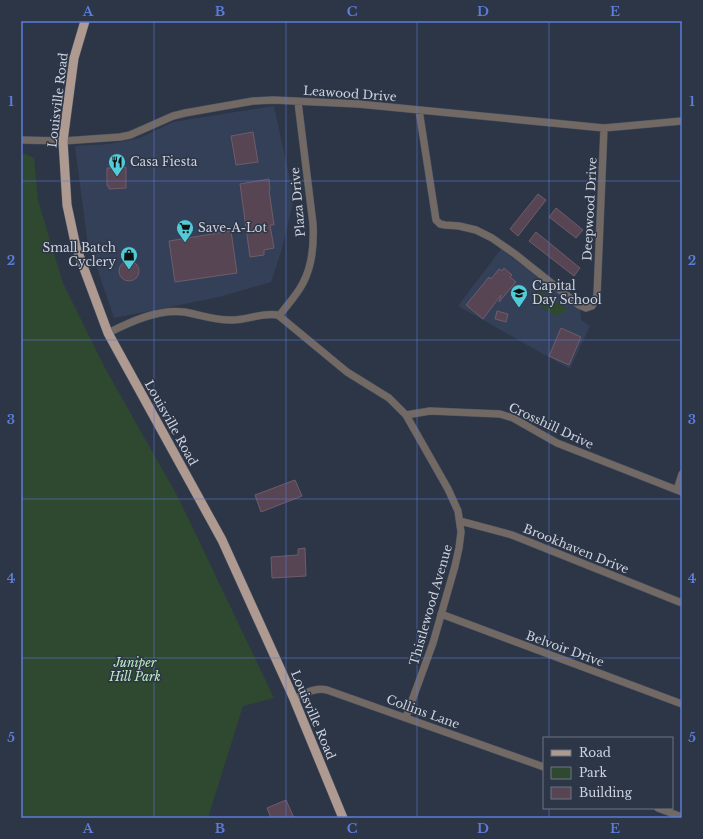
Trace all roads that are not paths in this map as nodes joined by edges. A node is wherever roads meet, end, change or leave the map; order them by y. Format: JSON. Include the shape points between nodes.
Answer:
{"nodes":[{"id":1,"x":85,"y":21,"type":"edge"},
{"id":2,"x":298,"y":102,"type":"junction"},
{"id":3,"x":419,"y":110,"type":"junction"},
{"id":4,"x":682,"y":121,"type":"edge"},
{"id":5,"x":604,"y":128,"type":"junction"},
{"id":6,"x":21,"y":140,"type":"edge"},
{"id":7,"x":63,"y":141,"type":"junction"},
{"id":8,"x":279,"y":316,"type":"junction"},
{"id":9,"x":108,"y":333,"type":"junction"},
{"id":10,"x":406,"y":416,"type":"junction"},
{"id":11,"x":682,"y":474,"type":"edge"},
{"id":12,"x":679,"y":491,"type":"edge"},
{"id":13,"x":460,"y":521,"type":"junction"},
{"id":14,"x":682,"y":603,"type":"edge"},
{"id":15,"x":441,"y":614,"type":"junction"},
{"id":16,"x":294,"y":699,"type":"junction"},
{"id":17,"x":682,"y":704,"type":"edge"},
{"id":18,"x":406,"y":717,"type":"junction"},
{"id":19,"x":543,"y":767,"type":"edge"},
{"id":20,"x":661,"y":809,"type":"edge"},
{"id":21,"x":682,"y":817,"type":"edge"},
{"id":22,"x":343,"y":818,"type":"edge"}],
"edges":[{"from":1,"to":7,"type":"main road","name":"Louisville Road","via":[[74,58]]},
{"from":2,"to":3,"type":"street","name":"Leawood Drive"},
{"from":2,"to":7,"type":"street","name":"Leawood Drive","via":[[253,101],[179,114],[125,136]]},
{"from":2,"to":8,"type":"street","name":"Plaza Drive","via":[[314,236],[305,277]]},
{"from":3,"to":5,"type":"street","name":"Leawood Drive"},
{"from":3,"to":5,"type":"street","name":"Deepwood Drive","via":[[436,220],[445,226],[476,230],[492,238],[586,308],[592,306],[597,295]]},
{"from":4,"to":5,"type":"street","name":"Leawood Drive"},
{"from":6,"to":7,"type":"street","name":"Leawood Drive"},
{"from":7,"to":9,"type":"main road","name":"Louisville Road","via":[[67,205],[75,241]]},
{"from":8,"to":9,"type":"street","via":[[265,314],[230,320],[184,312],[166,312],[142,318]]},
{"from":8,"to":10,"type":"street","name":"Thistlewood Avenue","via":[[347,372],[389,398]]},
{"from":9,"to":16,"type":"main road","name":"Louisville Road","via":[[222,540]]},
{"from":10,"to":12,"type":"street","name":"Crosshill Drive","via":[[430,411],[500,414],[513,418],[557,444]]},
{"from":10,"to":13,"type":"street","name":"Thistlewood Avenue","via":[[448,489]]},
{"from":11,"to":12,"type":"street"},
{"from":13,"to":14,"type":"street","name":"Brookhaven Drive","via":[[512,535]]},
{"from":13,"to":15,"type":"street","name":"Thistlewood Avenue","via":[[459,548]]},
{"from":15,"to":17,"type":"street","name":"Belvoir Drive"},
{"from":15,"to":18,"type":"street","name":"Thistlewood Avenue"},
{"from":16,"to":18,"type":"street","name":"Collins Lane","via":[[314,689],[327,690]]},
{"from":16,"to":22,"type":"main road","name":"Louisville Road"},
{"from":18,"to":19,"type":"street","name":"Collins Lane"},
{"from":20,"to":21,"type":"street"}]}
